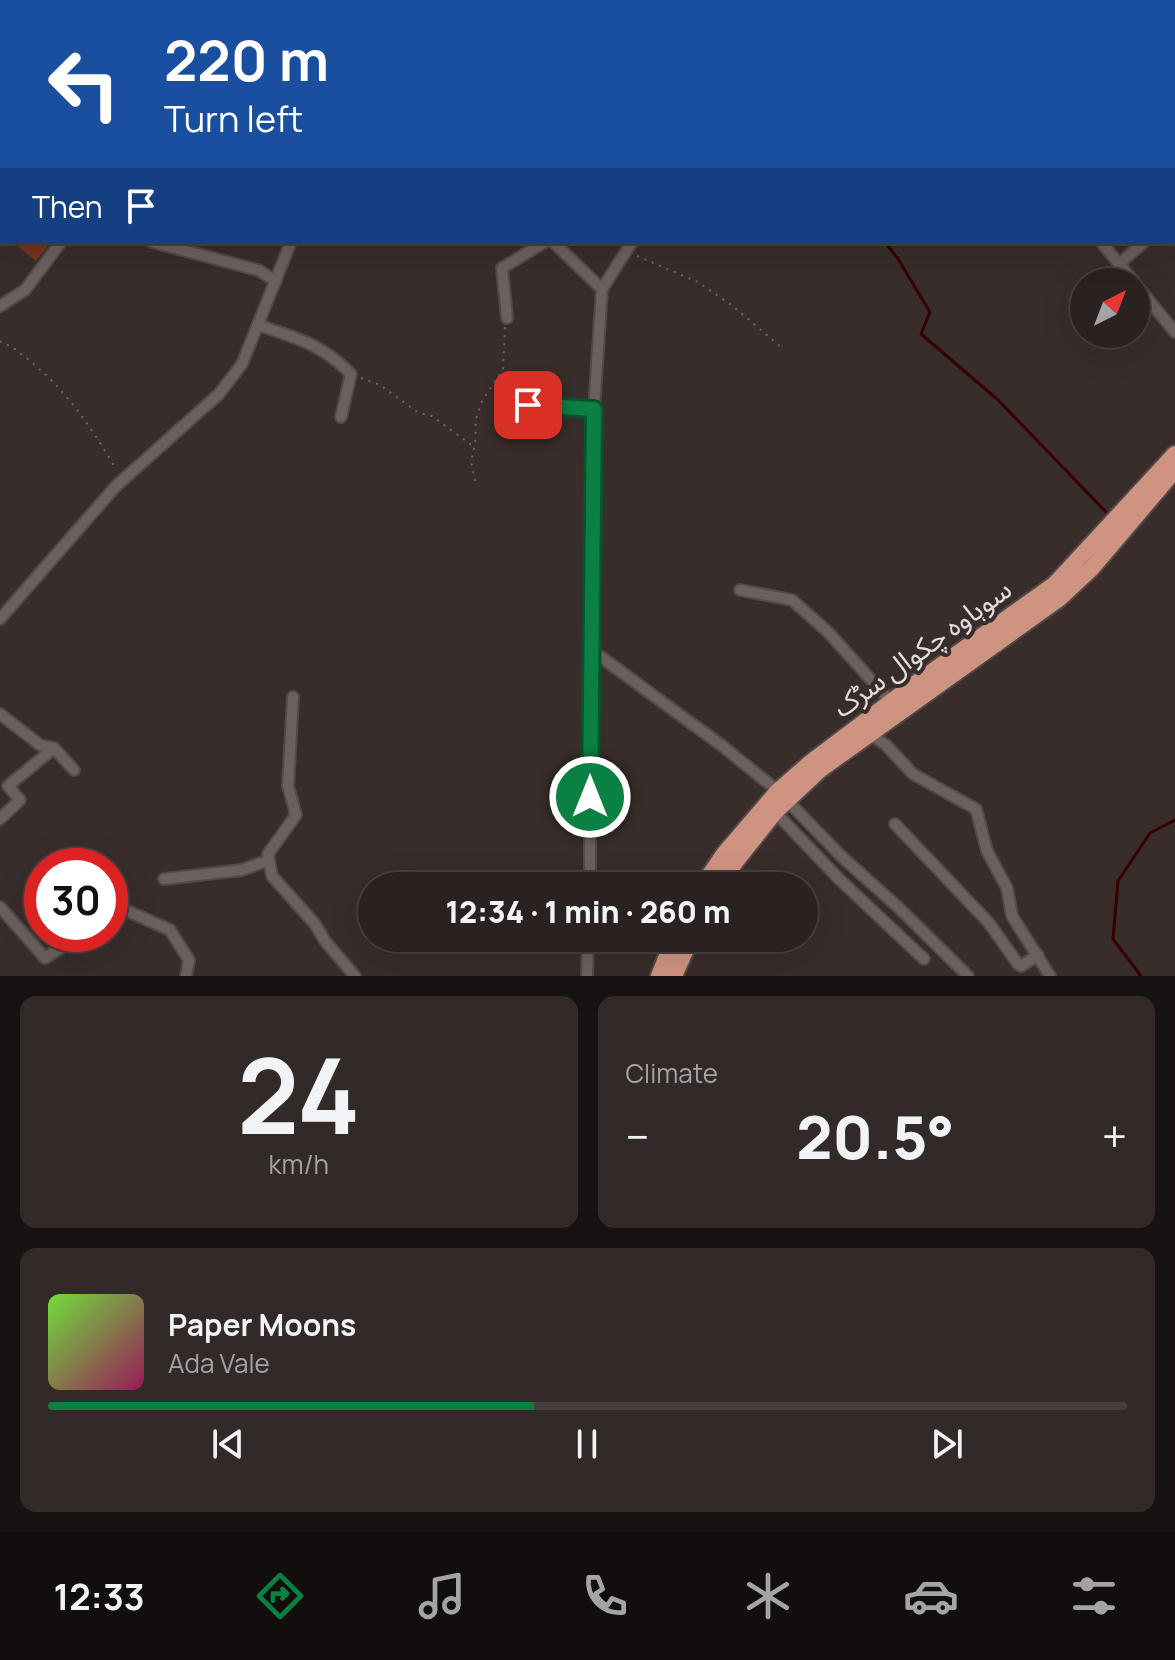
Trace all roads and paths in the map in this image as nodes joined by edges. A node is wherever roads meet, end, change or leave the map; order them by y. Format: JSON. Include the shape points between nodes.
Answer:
{"nodes":[{"id":1,"x":60,"y":244,"type":"edge"},
{"id":2,"x":160,"y":244,"type":"edge"},
{"id":3,"x":290,"y":244,"type":"edge"},
{"id":4,"x":542,"y":244,"type":"edge"},
{"id":5,"x":555,"y":244,"type":"edge"},
{"id":6,"x":1103,"y":244,"type":"edge"},
{"id":7,"x":1142,"y":244,"type":"edge"},
{"id":8,"x":629,"y":247,"type":"edge"},
{"id":9,"x":1119,"y":264,"type":"junction"},
{"id":10,"x":1122,"y":268,"type":"edge"},
{"id":11,"x":276,"y":281,"type":"junction"},
{"id":12,"x":602,"y":289,"type":"junction"},
{"id":13,"x":1150,"y":301,"type":"edge"},
{"id":14,"x":0,"y":306,"type":"edge"},
{"id":15,"x":507,"y":318,"type":"joint"},
{"id":16,"x":1173,"y":324,"type":"edge"},
{"id":17,"x":258,"y":325,"type":"junction"},
{"id":18,"x":0,"y":341,"type":"edge"},
{"id":19,"x":781,"y":347,"type":"dead end"},
{"id":20,"x":351,"y":374,"type":"junction"},
{"id":21,"x":528,"y":405,"type":"dead end"},
{"id":22,"x":594,"y":409,"type":"junction"},
{"id":23,"x":341,"y":417,"type":"dead end"},
{"id":24,"x":474,"y":448,"type":"junction"},
{"id":25,"x":1175,"y":454,"type":"edge"},
{"id":26,"x":1175,"y":470,"type":"edge"},
{"id":27,"x":123,"y":481,"type":"junction"},
{"id":28,"x":475,"y":481,"type":"dead end"},
{"id":29,"x":740,"y":590,"type":"dead end"},
{"id":30,"x":0,"y":619,"type":"edge"},
{"id":31,"x":590,"y":649,"type":"junction"},
{"id":32,"x":293,"y":697,"type":"dead end"},
{"id":33,"x":891,"y":702,"type":"junction"},
{"id":34,"x":0,"y":714,"type":"edge"},
{"id":35,"x":870,"y":734,"type":"junction"},
{"id":36,"x":54,"y":748,"type":"junction"},
{"id":37,"x":74,"y":770,"type":"dead end"},
{"id":38,"x":783,"y":795,"type":"junction"},
{"id":39,"x":775,"y":812,"type":"junction"},
{"id":40,"x":0,"y":819,"type":"edge"},
{"id":41,"x":895,"y":824,"type":"dead end"},
{"id":42,"x":269,"y":860,"type":"junction"},
{"id":43,"x":590,"y":872,"type":"edge"},
{"id":44,"x":712,"y":872,"type":"edge"},
{"id":45,"x":729,"y":872,"type":"edge"},
{"id":46,"x":164,"y":879,"type":"dead end"},
{"id":47,"x":0,"y":907,"type":"edge"},
{"id":48,"x":128,"y":911,"type":"edge"},
{"id":49,"x":24,"y":934,"type":"edge"},
{"id":50,"x":588,"y":952,"type":"edge"},
{"id":51,"x":668,"y":952,"type":"edge"},
{"id":52,"x":685,"y":952,"type":"edge"},
{"id":53,"x":1038,"y":955,"type":"junction"},
{"id":54,"x":924,"y":959,"type":"dead end"},
{"id":55,"x":186,"y":976,"type":"edge"},
{"id":56,"x":355,"y":976,"type":"edge"},
{"id":57,"x":587,"y":976,"type":"edge"},
{"id":58,"x":659,"y":976,"type":"edge"},
{"id":59,"x":674,"y":976,"type":"edge"},
{"id":60,"x":968,"y":976,"type":"edge"},
{"id":61,"x":1050,"y":976,"type":"edge"}],
"edges":[{"from":1,"to":14,"type":"street","via":[[25,290]]},
{"from":2,"to":11,"type":"street","via":[[258,270]]},
{"from":3,"to":11,"type":"street"},
{"from":4,"to":15,"type":"street","via":[[502,268]]},
{"from":5,"to":12,"type":"street"},
{"from":6,"to":9,"type":"street"},
{"from":7,"to":9,"type":"street"},
{"from":8,"to":12,"type":"street"},
{"from":8,"to":19,"type":"path","via":[[698,282]]},
{"from":9,"to":10,"type":"street"},
{"from":11,"to":17,"type":"street"},
{"from":12,"to":22,"type":"street"},
{"from":13,"to":16,"type":"street"},
{"from":15,"to":24,"type":"path","via":[[503,369],[482,401]]},
{"from":17,"to":20,"type":"street","via":[[331,354]]},
{"from":17,"to":27,"type":"street","via":[[242,364],[219,394]]},
{"from":18,"to":27,"type":"path","via":[[18,350],[73,401]]},
{"from":20,"to":23,"type":"street"},
{"from":20,"to":24,"type":"path","via":[[432,416]]},
{"from":21,"to":22,"type":"street"},
{"from":22,"to":31,"type":"street"},
{"from":24,"to":28,"type":"path"},
{"from":25,"to":33,"type":"highway","name":"سوہاوہ چکوال سڑک","via":[[1055,584]]},
{"from":26,"to":35,"type":"highway","via":[[1060,598]]},
{"from":27,"to":30,"type":"street"},
{"from":29,"to":33,"type":"street","via":[[792,600]]},
{"from":31,"to":38,"type":"street"},
{"from":31,"to":43,"type":"street"},
{"from":32,"to":42,"type":"street","via":[[288,786],[296,815]]},
{"from":33,"to":38,"type":"highway","name":"سوہاوہ چکوال سڑک","via":[[810,763]]},
{"from":34,"to":36,"type":"street","via":[[40,745]]},
{"from":35,"to":38,"type":"highway"},
{"from":35,"to":53,"type":"street","via":[[913,774],[976,809],[987,851],[1007,888],[1012,916]]},
{"from":36,"to":37,"type":"street"},
{"from":36,"to":40,"type":"street","via":[[8,786],[20,800]]},
{"from":38,"to":39,"type":"highway"},
{"from":38,"to":44,"type":"highway","name":"سوہاوہ چکوال سڑک"},
{"from":38,"to":60,"type":"street"},
{"from":39,"to":45,"type":"highway"},
{"from":39,"to":54,"type":"street"},
{"from":41,"to":53,"type":"street","via":[[989,923],[1018,964]]},
{"from":42,"to":46,"type":"street","via":[[242,870]]},
{"from":42,"to":56,"type":"street","via":[[272,876]]},
{"from":47,"to":49,"type":"street"},
{"from":48,"to":55,"type":"street","via":[[170,930],[189,960]]},
{"from":50,"to":57,"type":"street"},
{"from":51,"to":58,"type":"highway"},
{"from":52,"to":59,"type":"highway"},
{"from":53,"to":61,"type":"street"}]}
